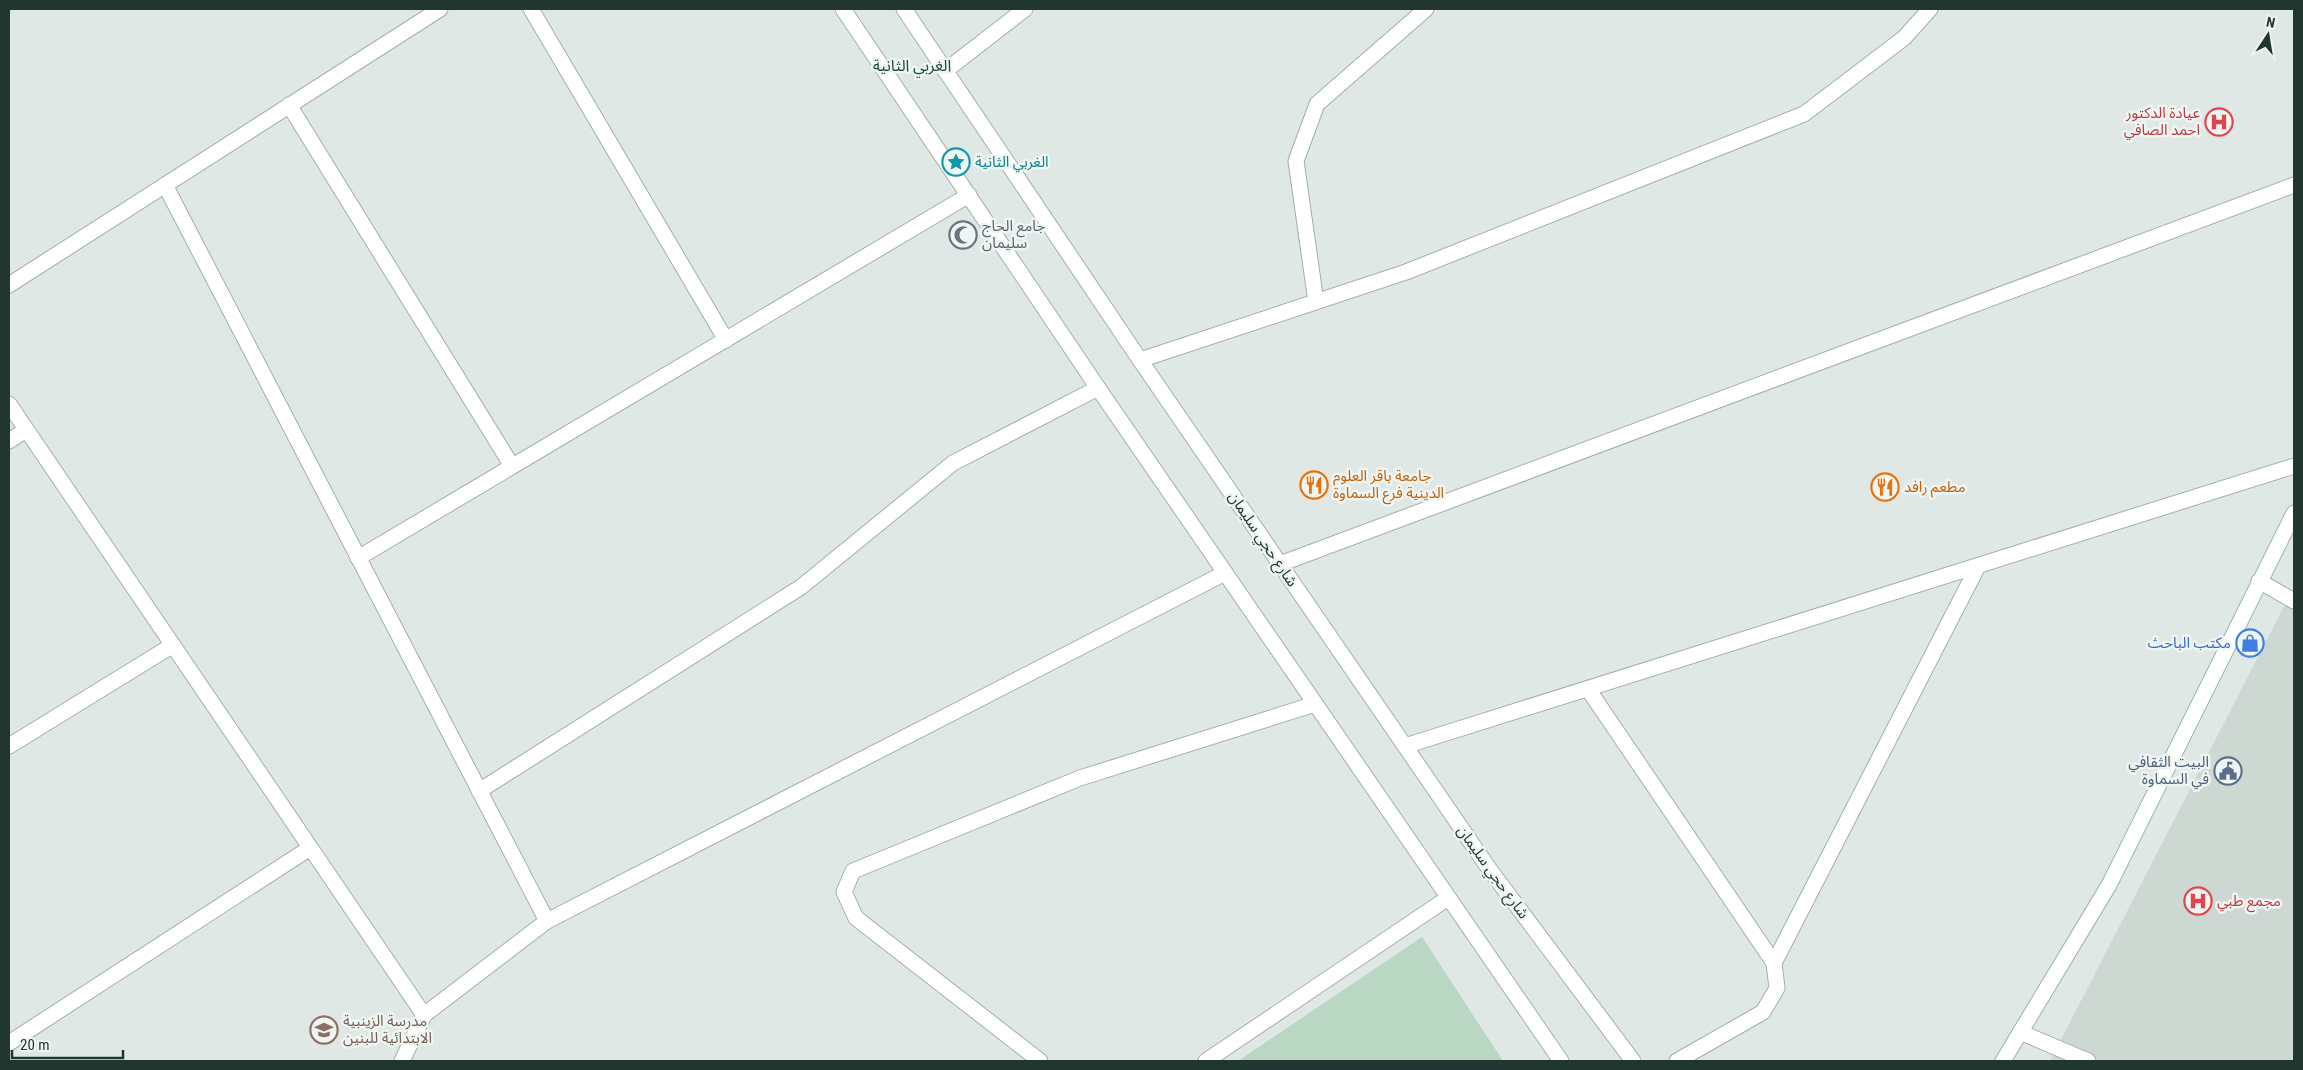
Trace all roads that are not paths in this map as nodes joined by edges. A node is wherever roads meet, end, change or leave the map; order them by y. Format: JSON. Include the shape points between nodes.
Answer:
{"nodes":[{"id":1,"x":440,"y":9,"type":"edge"},
{"id":2,"x":531,"y":9,"type":"edge"},
{"id":3,"x":843,"y":9,"type":"edge"},
{"id":4,"x":904,"y":9,"type":"edge"},
{"id":5,"x":1026,"y":9,"type":"edge"},
{"id":6,"x":1426,"y":9,"type":"edge"},
{"id":7,"x":1930,"y":9,"type":"edge"},
{"id":8,"x":945,"y":71,"type":"junction"},
{"id":9,"x":289,"y":105,"type":"junction"},
{"id":10,"x":165,"y":185,"type":"junction"},
{"id":11,"x":2294,"y":185,"type":"edge"},
{"id":12,"x":969,"y":196,"type":"junction"},
{"id":13,"x":9,"y":285,"type":"edge"},
{"id":14,"x":1316,"y":302,"type":"junction"},
{"id":15,"x":726,"y":340,"type":"junction"},
{"id":16,"x":1140,"y":360,"type":"junction"},
{"id":17,"x":1098,"y":388,"type":"junction"},
{"id":18,"x":9,"y":404,"type":"edge"},
{"id":19,"x":26,"y":430,"type":"junction"},
{"id":20,"x":9,"y":441,"type":"edge"},
{"id":21,"x":512,"y":466,"type":"junction"},
{"id":22,"x":2294,"y":466,"type":"edge"},
{"id":23,"x":2294,"y":513,"type":"edge"},
{"id":24,"x":358,"y":558,"type":"junction"},
{"id":25,"x":1280,"y":564,"type":"junction"},
{"id":26,"x":1978,"y":566,"type":"junction"},
{"id":27,"x":1225,"y":573,"type":"junction"},
{"id":28,"x":2259,"y":581,"type":"junction"},
{"id":29,"x":2294,"y":601,"type":"edge"},
{"id":30,"x":173,"y":645,"type":"junction"},
{"id":31,"x":1588,"y":689,"type":"junction"},
{"id":32,"x":1315,"y":704,"type":"junction"},
{"id":33,"x":9,"y":746,"type":"edge"},
{"id":34,"x":1405,"y":746,"type":"junction"},
{"id":35,"x":479,"y":791,"type":"junction"},
{"id":36,"x":310,"y":848,"type":"junction"},
{"id":37,"x":1448,"y":898,"type":"junction"},
{"id":38,"x":547,"y":921,"type":"junction"},
{"id":39,"x":1774,"y":963,"type":"junction"},
{"id":40,"x":424,"y":1015,"type":"junction"},
{"id":41,"x":2020,"y":1032,"type":"junction"},
{"id":42,"x":9,"y":1043,"type":"edge"},
{"id":43,"x":402,"y":1061,"type":"edge"},
{"id":44,"x":1040,"y":1061,"type":"edge"},
{"id":45,"x":1206,"y":1061,"type":"edge"},
{"id":46,"x":1561,"y":1061,"type":"edge"},
{"id":47,"x":1633,"y":1061,"type":"edge"},
{"id":48,"x":1678,"y":1061,"type":"edge"},
{"id":49,"x":2003,"y":1061,"type":"edge"},
{"id":50,"x":2088,"y":1061,"type":"edge"}],
"edges":[{"from":1,"to":9,"type":"street"},
{"from":2,"to":15,"type":"street"},
{"from":3,"to":12,"type":"street"},
{"from":4,"to":8,"type":"street","name":"شارع حجي سليمان"},
{"from":5,"to":8,"type":"street"},
{"from":6,"to":14,"type":"street","via":[[1317,104],[1296,161]]},
{"from":7,"to":14,"type":"street","via":[[1904,38],[1804,114],[1406,272]]},
{"from":8,"to":16,"type":"street","name":"شارع حجي سليمان"},
{"from":9,"to":10,"type":"street"},
{"from":9,"to":21,"type":"street"},
{"from":10,"to":13,"type":"street"},
{"from":10,"to":24,"type":"street"},
{"from":11,"to":25,"type":"street"},
{"from":12,"to":15,"type":"street"},
{"from":12,"to":17,"type":"street"},
{"from":14,"to":16,"type":"street"},
{"from":15,"to":21,"type":"street"},
{"from":16,"to":25,"type":"street","name":"شارع حجي سليمان"},
{"from":17,"to":27,"type":"street"},
{"from":17,"to":35,"type":"street","via":[[953,463],[801,587]]},
{"from":18,"to":19,"type":"street"},
{"from":19,"to":20,"type":"street"},
{"from":19,"to":30,"type":"street"},
{"from":21,"to":24,"type":"street"},
{"from":22,"to":26,"type":"street"},
{"from":23,"to":28,"type":"street"},
{"from":24,"to":35,"type":"street"},
{"from":25,"to":34,"type":"street","name":"شارع حجي سليمان"},
{"from":26,"to":31,"type":"street"},
{"from":26,"to":39,"type":"street"},
{"from":27,"to":32,"type":"street"},
{"from":27,"to":38,"type":"street"},
{"from":28,"to":29,"type":"street"},
{"from":28,"to":41,"type":"street","via":[[2109,885]]},
{"from":30,"to":33,"type":"street"},
{"from":30,"to":36,"type":"street"},
{"from":31,"to":34,"type":"street"},
{"from":31,"to":39,"type":"street"},
{"from":32,"to":37,"type":"street"},
{"from":32,"to":44,"type":"street","via":[[1080,778],[853,871],[844,892],[856,918]]},
{"from":34,"to":47,"type":"street","name":"شارع حجي سليمان","via":[[1490,870]]},
{"from":35,"to":38,"type":"street"},
{"from":36,"to":40,"type":"street"},
{"from":36,"to":42,"type":"street"},
{"from":37,"to":45,"type":"street"},
{"from":37,"to":46,"type":"street"},
{"from":38,"to":40,"type":"street"},
{"from":39,"to":48,"type":"street","via":[[1777,988],[1763,1012]]},
{"from":40,"to":43,"type":"street"},
{"from":41,"to":49,"type":"street"},
{"from":41,"to":50,"type":"street"}]}
